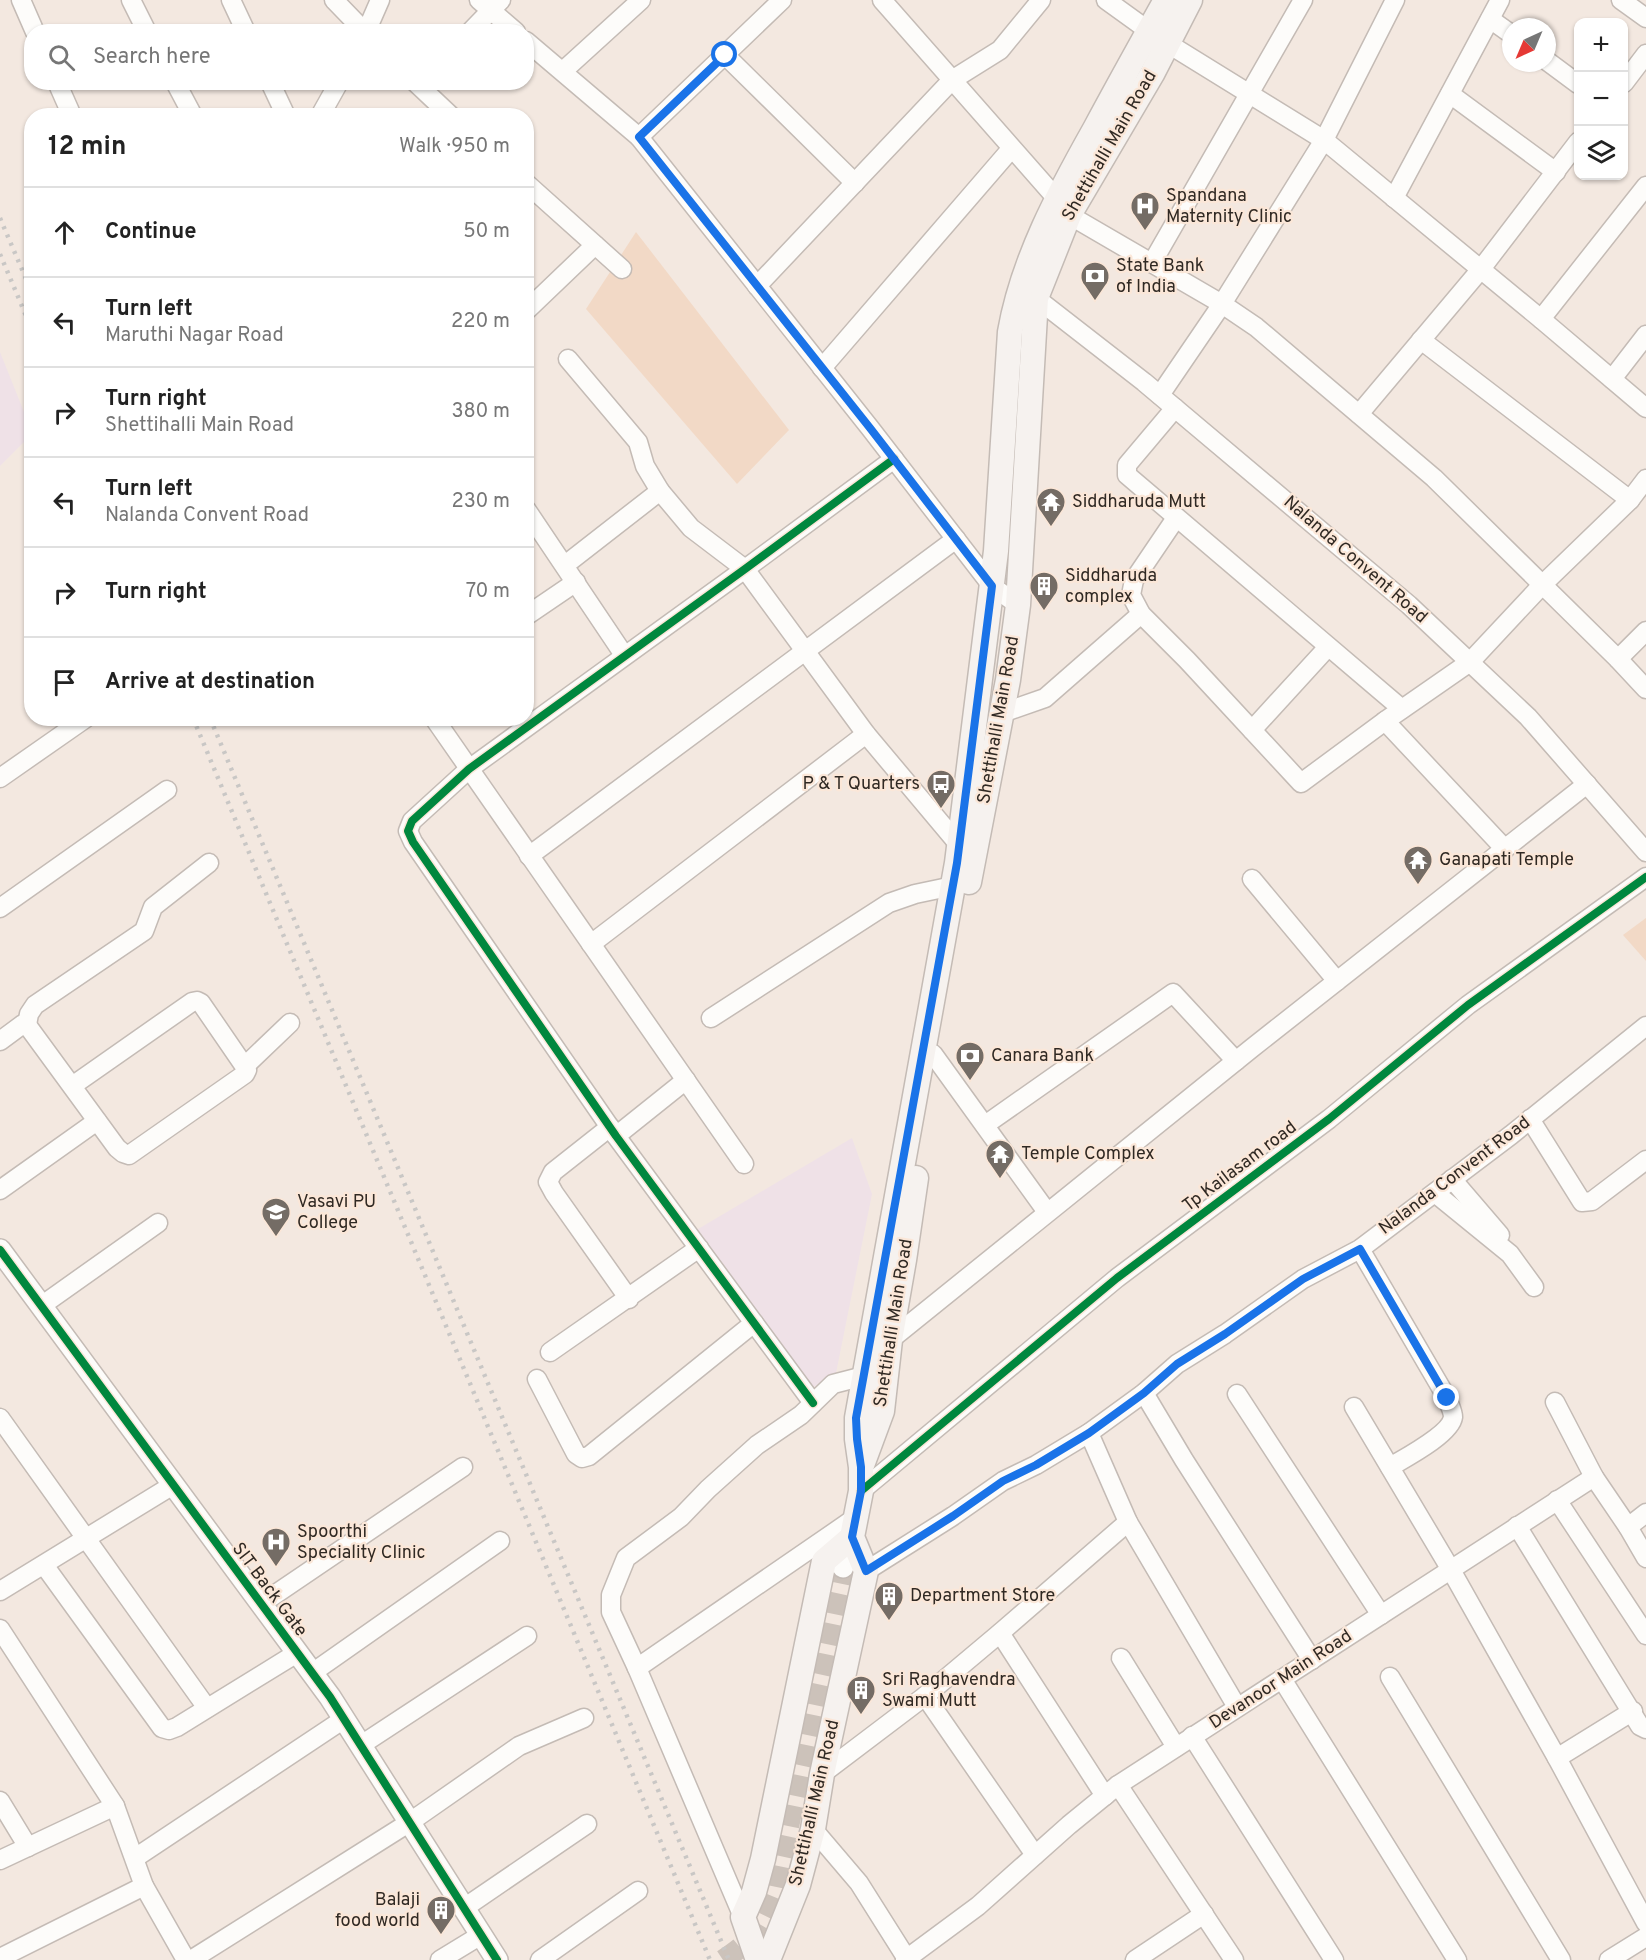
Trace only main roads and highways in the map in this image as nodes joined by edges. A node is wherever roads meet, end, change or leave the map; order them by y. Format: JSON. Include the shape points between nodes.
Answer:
{"nodes":[{"id":1,"x":1166,"y":0,"type":"edge"},
{"id":2,"x":1190,"y":0,"type":"edge"},
{"id":3,"x":1158,"y":37,"type":"junction"},
{"id":4,"x":1028,"y":295,"type":"junction"},
{"id":5,"x":966,"y":853,"type":"junction"},
{"id":6,"x":880,"y":1339,"type":"junction"},
{"id":7,"x":861,"y":1467,"type":"junction"},
{"id":8,"x":854,"y":1528,"type":"junction"},
{"id":9,"x":758,"y":1960,"type":"edge"},
{"id":10,"x":768,"y":1960,"type":"edge"}],
"edges":[{"from":1,"to":3,"type":"main road","name":"Shettihalli Main Road"},
{"from":2,"to":3,"type":"main road","name":"Shettihalli Main Road"},
{"from":3,"to":4,"type":"main road","name":"Shettihalli Main Road","via":[[1152,74],[1063,207]]},
{"from":4,"to":5,"type":"main road","name":"Shettihalli Main Road","via":[[1018,604],[1002,713]]},
{"from":4,"to":5,"type":"main road","name":"Shettihalli Main Road","via":[[1010,332],[996,551]]},
{"from":5,"to":6,"type":"main road","name":"Shettihalli Main Road","via":[[904,1260]]},
{"from":5,"to":6,"type":"main road","name":"Shettihalli Main Road","via":[[953,886]]},
{"from":6,"to":7,"type":"main road","name":"Shettihalli Main Road","via":[[882,1411]]},
{"from":6,"to":7,"type":"main road","name":"Shettihalli Main Road","via":[[864,1376],[856,1418]]},
{"from":7,"to":8,"type":"main road","name":"Shettihalli Main Road"},
{"from":8,"to":9,"type":"main road","via":[[824,1561],[764,1859],[743,1917]]},
{"from":8,"to":10,"type":"main road","name":"Shettihalli Main Road","via":[[855,1569],[813,1828],[798,1885]]}]}
